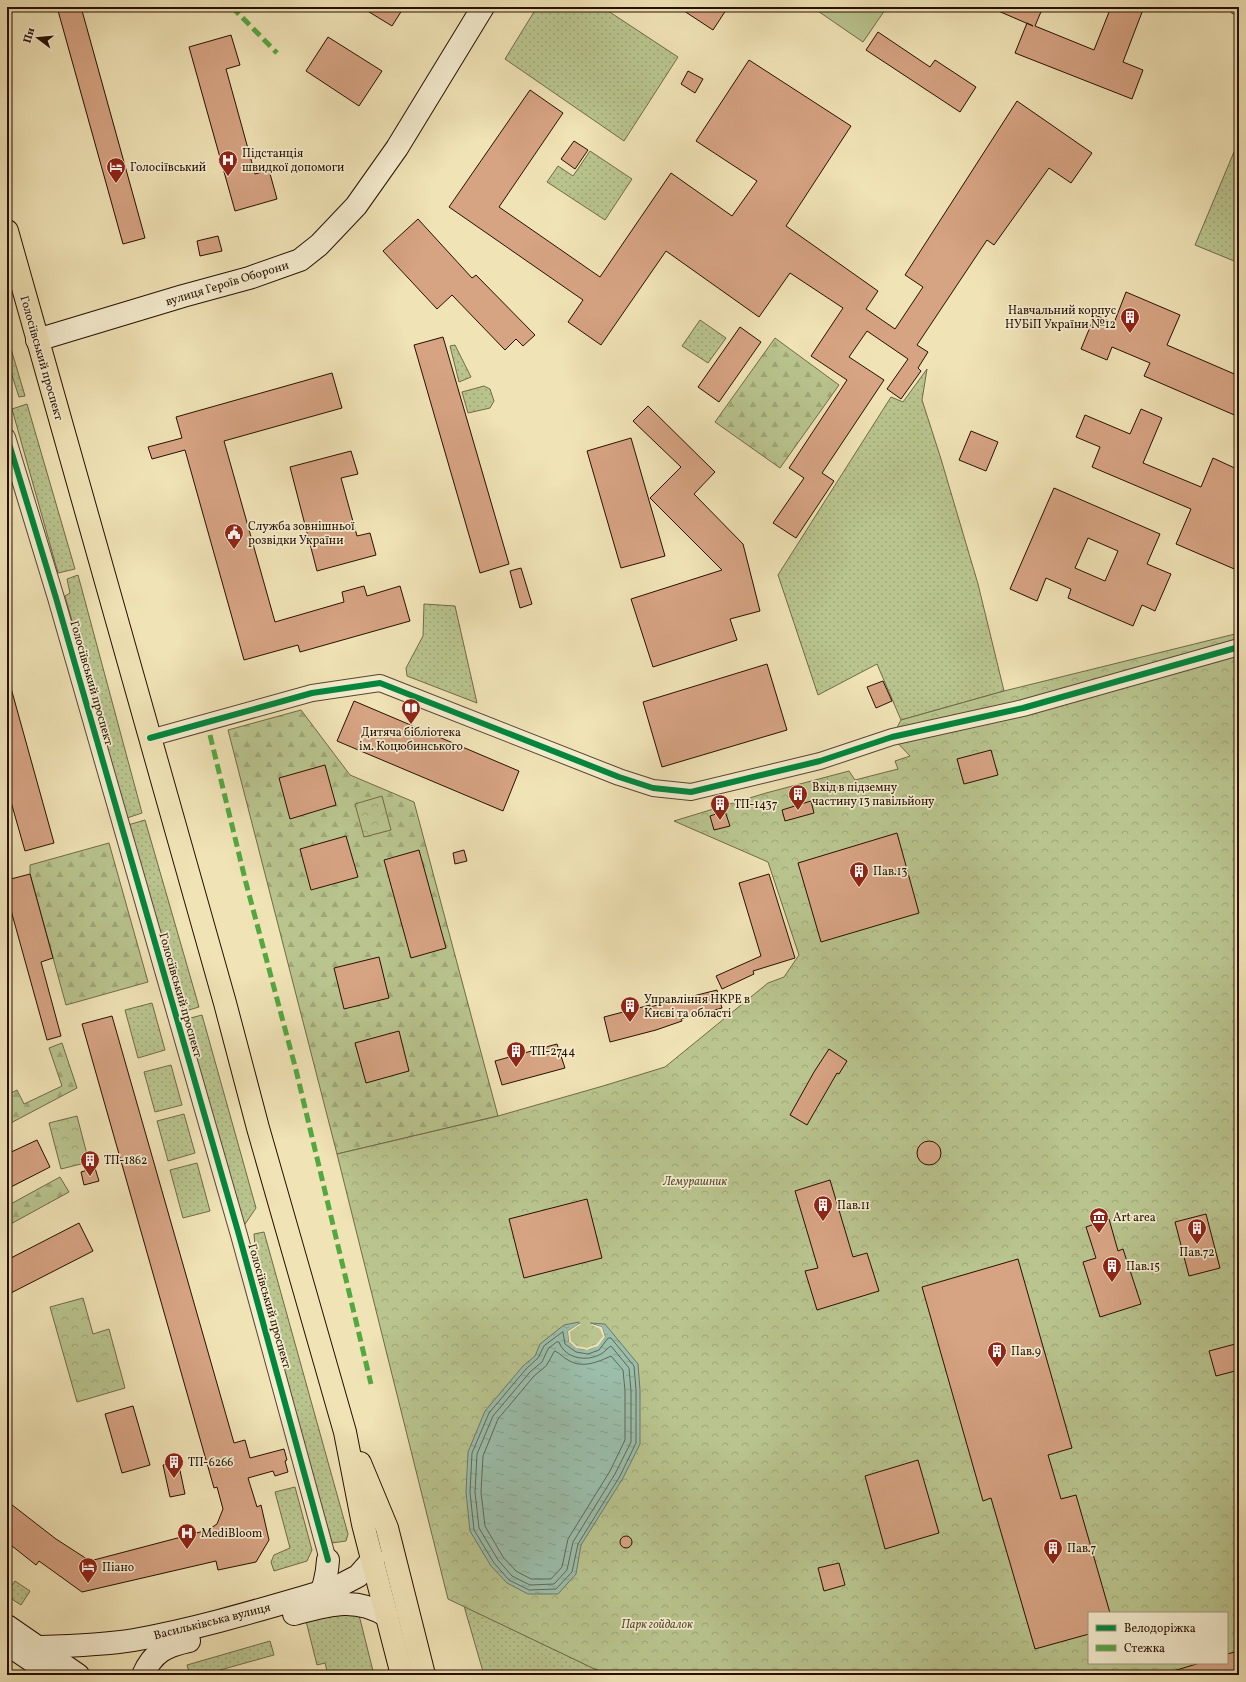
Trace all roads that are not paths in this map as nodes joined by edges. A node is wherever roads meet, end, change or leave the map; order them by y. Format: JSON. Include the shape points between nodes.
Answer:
{"nodes":[{"id":1,"x":483,"y":7,"type":"edge"},
{"id":2,"x":7,"y":231,"type":"edge"},
{"id":3,"x":37,"y":340,"type":"junction"},
{"id":4,"x":7,"y":437,"type":"edge"},
{"id":5,"x":1239,"y":647,"type":"edge"},
{"id":6,"x":150,"y":738,"type":"junction"},
{"id":7,"x":345,"y":1432,"type":"junction"},
{"id":8,"x":373,"y":1559,"type":"junction"},
{"id":9,"x":328,"y":1560,"type":"joint"},
{"id":10,"x":335,"y":1594,"type":"junction"},
{"id":11,"x":387,"y":1616,"type":"junction"},
{"id":12,"x":7,"y":1626,"type":"edge"},
{"id":13,"x":7,"y":1644,"type":"edge"},
{"id":14,"x":40,"y":1647,"type":"junction"},
{"id":15,"x":53,"y":1675,"type":"edge"},
{"id":16,"x":78,"y":1675,"type":"edge"},
{"id":17,"x":143,"y":1675,"type":"edge"},
{"id":18,"x":402,"y":1675,"type":"edge"},
{"id":19,"x":424,"y":1675,"type":"edge"}],
"edges":[{"from":1,"to":3,"type":"main road","name":"вулиця Героїв Оборони","via":[[397,148],[356,206],[300,260],[249,278]]},
{"from":2,"to":3,"type":"highway","name":"Голосіївський проспект"},
{"from":3,"to":6,"type":"highway","name":"Голосіївський проспект"},
{"from":4,"to":9,"type":"street","name":"Голосіївський проспект","via":[[241,1243]]},
{"from":5,"to":6,"type":"street","via":[[1023,708],[892,737],[820,761],[691,792],[653,788],[619,777],[380,683],[312,693]]},
{"from":6,"to":7,"type":"highway","name":"Голосіївський проспект"},
{"from":7,"to":8,"type":"highway","name":"Голосіївський проспект","via":[[363,1524]]},
{"from":7,"to":19,"type":"highway","name":"Голосіївський проспект","via":[[369,1481],[387,1528]]},
{"from":8,"to":10,"type":"main road","name":"Васильківська вулиця","via":[[358,1576]]},
{"from":8,"to":11,"type":"highway","name":"Голосіївський проспект"},
{"from":9,"to":10,"type":"main road"},
{"from":10,"to":11,"type":"main road","via":[[378,1610]]},
{"from":10,"to":14,"type":"main road","name":"Васильківська вулиця","via":[[133,1640]]},
{"from":10,"to":17,"type":"main road","via":[[316,1602],[302,1612],[167,1646],[154,1658]]},
{"from":11,"to":18,"type":"highway","name":"Голосіївський проспект"},
{"from":12,"to":14,"type":"main road"},
{"from":13,"to":15,"type":"main road"},
{"from":14,"to":16,"type":"main road"}]}
